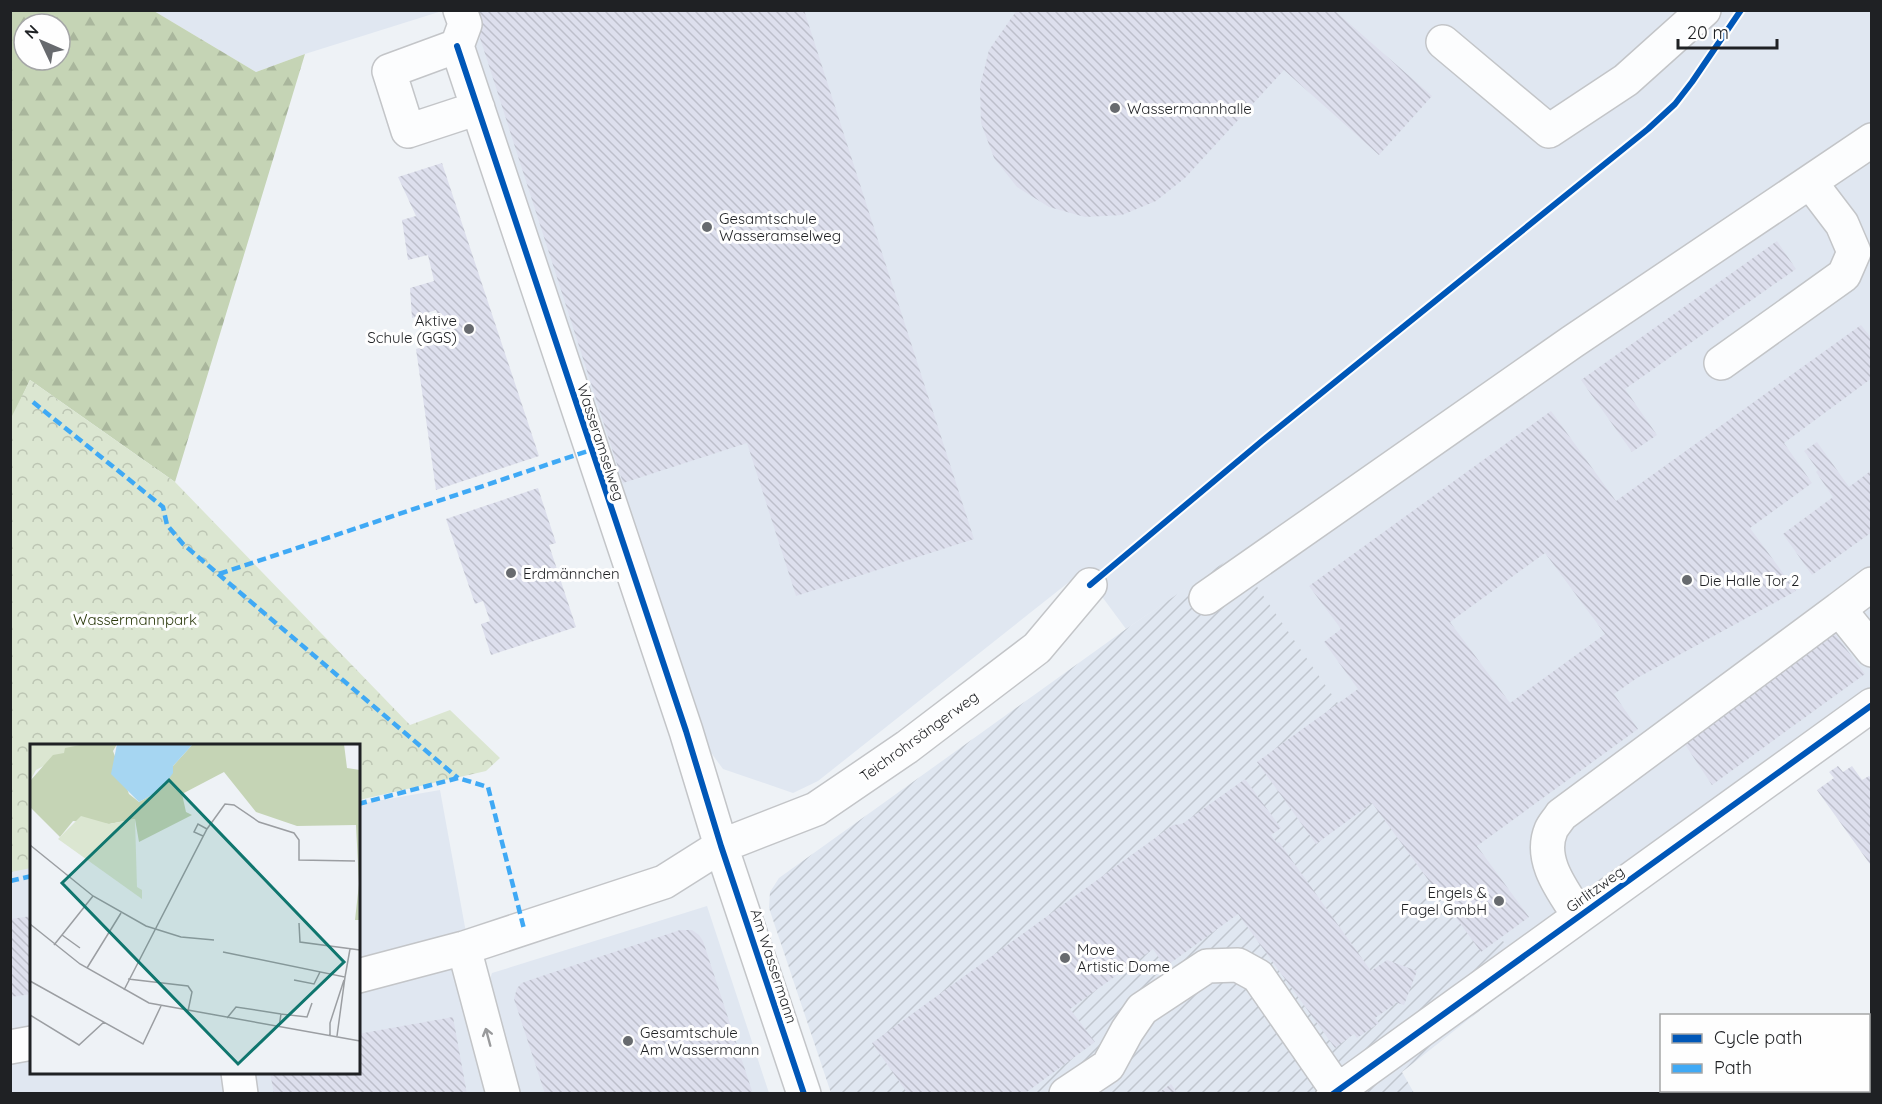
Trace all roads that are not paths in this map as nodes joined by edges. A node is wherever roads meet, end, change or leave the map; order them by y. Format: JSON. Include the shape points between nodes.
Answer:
{"nodes":[{"id":1,"x":460,"y":10,"type":"edge"},
{"id":2,"x":1704,"y":10,"type":"edge"},
{"id":3,"x":1443,"y":42,"type":"dead end"},
{"id":4,"x":457,"y":46,"type":"junction"},
{"id":5,"x":478,"y":108,"type":"junction"},
{"id":6,"x":1872,"y":140,"type":"edge"},
{"id":7,"x":1810,"y":182,"type":"junction"},
{"id":8,"x":1721,"y":363,"type":"dead end"},
{"id":9,"x":1872,"y":584,"type":"edge"},
{"id":10,"x":1090,"y":585,"type":"dead end"},
{"id":11,"x":1206,"y":598,"type":"dead end"},
{"id":12,"x":1839,"y":609,"type":"junction"},
{"id":13,"x":1872,"y":650,"type":"edge"},
{"id":14,"x":1872,"y":705,"type":"edge"},
{"id":15,"x":721,"y":846,"type":"junction"},
{"id":16,"x":1579,"y":916,"type":"junction"},
{"id":17,"x":464,"y":948,"type":"junction"},
{"id":18,"x":360,"y":975,"type":"edge"},
{"id":19,"x":30,"y":1043,"type":"edge"},
{"id":20,"x":10,"y":1047,"type":"edge"},
{"id":21,"x":238,"y":1074,"type":"edge"},
{"id":22,"x":1335,"y":1092,"type":"edge"},
{"id":23,"x":241,"y":1094,"type":"edge"},
{"id":24,"x":503,"y":1094,"type":"edge"},
{"id":25,"x":804,"y":1094,"type":"edge"},
{"id":26,"x":1066,"y":1094,"type":"edge"}],
"edges":[{"from":1,"to":4,"type":"street","via":[[465,24]]},
{"from":2,"to":3,"type":"street","via":[[1626,80],[1549,131]]},
{"from":4,"to":5,"type":"street","name":"Wasseramselweg"},
{"from":4,"to":5,"type":"street","via":[[389,71],[408,131]]},
{"from":5,"to":15,"type":"street","name":"Wasseramselweg"},
{"from":6,"to":7,"type":"street"},
{"from":7,"to":8,"type":"street","via":[[1842,224],[1854,252],[1844,275]]},
{"from":7,"to":11,"type":"street","via":[[1572,342]]},
{"from":9,"to":12,"type":"street"},
{"from":10,"to":15,"type":"street","name":"Teichrohrsängerweg","via":[[1037,648],[907,747],[816,809]]},
{"from":12,"to":13,"type":"street"},
{"from":12,"to":16,"type":"street","via":[[1561,815],[1551,831],[1547,852],[1555,877]]},
{"from":14,"to":16,"type":"street","name":"Girlitzweg"},
{"from":15,"to":17,"type":"street","via":[[664,882]]},
{"from":15,"to":25,"type":"street","name":"Am Wassermann"},
{"from":16,"to":22,"type":"street","name":"Girlitzweg"},
{"from":17,"to":18,"type":"street"},
{"from":24,"to":17,"type":"street","one_way":true},
{"from":19,"to":20,"type":"street"},
{"from":21,"to":23,"type":"street"},
{"from":22,"to":26,"type":"street","via":[[1258,976],[1238,965],[1207,966],[1142,1009],[1108,1066]]}]}
